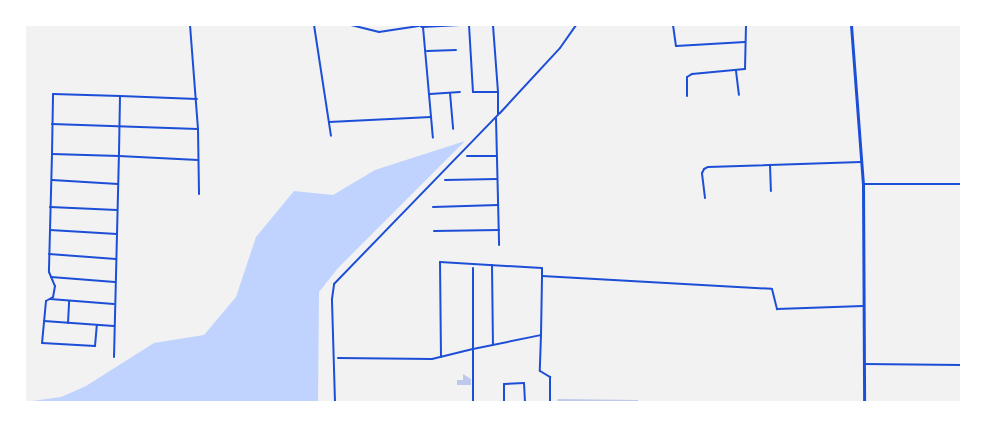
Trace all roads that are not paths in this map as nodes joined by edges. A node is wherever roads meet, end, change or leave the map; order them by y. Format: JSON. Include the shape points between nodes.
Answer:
{"nodes":[{"id":1,"x":190,"y":25,"type":"edge"},
{"id":2,"x":314,"y":25,"type":"edge"},
{"id":3,"x":350,"y":25,"type":"edge"},
{"id":4,"x":460,"y":25,"type":"edge"},
{"id":5,"x":469,"y":25,"type":"edge"},
{"id":6,"x":493,"y":25,"type":"edge"},
{"id":7,"x":576,"y":25,"type":"edge"},
{"id":8,"x":674,"y":25,"type":"edge"},
{"id":9,"x":746,"y":25,"type":"edge"},
{"id":10,"x":851,"y":25,"type":"edge"},
{"id":11,"x":419,"y":26,"type":"edge"},
{"id":12,"x":424,"y":26,"type":"edge"},
{"id":13,"x":746,"y":42,"type":"junction"},
{"id":14,"x":456,"y":50,"type":"dead end"},
{"id":15,"x":427,"y":51,"type":"junction"},
{"id":16,"x":736,"y":72,"type":"junction"},
{"id":17,"x":460,"y":92,"type":"dead end"},
{"id":18,"x":498,"y":92,"type":"junction"},
{"id":19,"x":450,"y":93,"type":"junction"},
{"id":20,"x":430,"y":94,"type":"junction"},
{"id":21,"x":739,"y":95,"type":"dead end"},
{"id":22,"x":120,"y":96,"type":"junction"},
{"id":23,"x":687,"y":96,"type":"dead end"},
{"id":24,"x":197,"y":99,"type":"junction"},
{"id":25,"x":498,"y":115,"type":"junction"},
{"id":26,"x":432,"y":117,"type":"junction"},
{"id":27,"x":496,"y":118,"type":"junction"},
{"id":28,"x":329,"y":122,"type":"junction"},
{"id":29,"x":52,"y":124,"type":"junction"},
{"id":30,"x":120,"y":126,"type":"junction"},
{"id":31,"x":198,"y":129,"type":"junction"},
{"id":32,"x":453,"y":129,"type":"dead end"},
{"id":33,"x":331,"y":136,"type":"dead end"},
{"id":34,"x":433,"y":138,"type":"dead end"},
{"id":35,"x":52,"y":154,"type":"junction"},
{"id":36,"x":119,"y":156,"type":"junction"},
{"id":37,"x":467,"y":156,"type":"dead end"},
{"id":38,"x":497,"y":156,"type":"junction"},
{"id":39,"x":198,"y":160,"type":"junction"},
{"id":40,"x":861,"y":162,"type":"junction"},
{"id":41,"x":770,"y":165,"type":"junction"},
{"id":42,"x":498,"y":179,"type":"junction"},
{"id":43,"x":51,"y":180,"type":"junction"},
{"id":44,"x":445,"y":180,"type":"dead end"},
{"id":45,"x":118,"y":184,"type":"junction"},
{"id":46,"x":863,"y":184,"type":"junction"},
{"id":47,"x":961,"y":184,"type":"edge"},
{"id":48,"x":771,"y":191,"type":"dead end"},
{"id":49,"x":199,"y":194,"type":"dead end"},
{"id":50,"x":705,"y":198,"type":"dead end"},
{"id":51,"x":498,"y":205,"type":"junction"},
{"id":52,"x":50,"y":207,"type":"junction"},
{"id":53,"x":432,"y":207,"type":"dead end"},
{"id":54,"x":117,"y":210,"type":"junction"},
{"id":55,"x":50,"y":230,"type":"junction"},
{"id":56,"x":499,"y":230,"type":"junction"},
{"id":57,"x":434,"y":231,"type":"dead end"},
{"id":58,"x":117,"y":234,"type":"junction"},
{"id":59,"x":499,"y":245,"type":"dead end"},
{"id":60,"x":49,"y":254,"type":"junction"},
{"id":61,"x":116,"y":259,"type":"junction"},
{"id":62,"x":492,"y":265,"type":"junction"},
{"id":63,"x":473,"y":268,"type":"dead end"},
{"id":64,"x":542,"y":276,"type":"junction"},
{"id":65,"x":51,"y":277,"type":"junction"},
{"id":66,"x":116,"y":282,"type":"junction"},
{"id":67,"x":50,"y":299,"type":"junction"},
{"id":68,"x":69,"y":301,"type":"junction"},
{"id":69,"x":115,"y":304,"type":"junction"},
{"id":70,"x":863,"y":306,"type":"junction"},
{"id":71,"x":44,"y":321,"type":"junction"},
{"id":72,"x":68,"y":323,"type":"junction"},
{"id":73,"x":97,"y":325,"type":"junction"},
{"id":74,"x":114,"y":326,"type":"junction"},
{"id":75,"x":961,"y":331,"type":"edge"},
{"id":76,"x":541,"y":335,"type":"junction"},
{"id":77,"x":961,"y":338,"type":"edge"},
{"id":78,"x":493,"y":345,"type":"junction"},
{"id":79,"x":473,"y":349,"type":"junction"},
{"id":80,"x":114,"y":357,"type":"dead end"},
{"id":81,"x":441,"y":357,"type":"junction"},
{"id":82,"x":338,"y":358,"type":"dead end"},
{"id":83,"x":864,"y":364,"type":"junction"},
{"id":84,"x":961,"y":366,"type":"edge"},
{"id":85,"x":335,"y":402,"type":"edge"},
{"id":86,"x":473,"y":402,"type":"edge"},
{"id":87,"x":504,"y":402,"type":"edge"},
{"id":88,"x":525,"y":402,"type":"edge"},
{"id":89,"x":550,"y":402,"type":"edge"},
{"id":90,"x":864,"y":402,"type":"edge"}],
"edges":[{"from":1,"to":24,"type":"street"},
{"from":2,"to":28,"type":"street"},
{"from":3,"to":11,"type":"street","via":[[379,32]]},
{"from":4,"to":12,"type":"street"},
{"from":5,"to":18,"type":"street","via":[[473,92]]},
{"from":6,"to":18,"type":"street"},
{"from":7,"to":25,"type":"street","via":[[560,48]]},
{"from":8,"to":13,"type":"street","via":[[676,46]]},
{"from":9,"to":13,"type":"street"},
{"from":10,"to":40,"type":"main road"},
{"from":11,"to":12,"type":"street"},
{"from":12,"to":15,"type":"street"},
{"from":13,"to":16,"type":"street","via":[[745,69]]},
{"from":14,"to":15,"type":"street"},
{"from":15,"to":20,"type":"street"},
{"from":16,"to":21,"type":"street"},
{"from":16,"to":23,"type":"street","via":[[692,74],[687,77]]},
{"from":17,"to":19,"type":"street"},
{"from":18,"to":25,"type":"street"},
{"from":19,"to":20,"type":"street"},
{"from":19,"to":32,"type":"street"},
{"from":20,"to":26,"type":"street"},
{"from":22,"to":24,"type":"street"},
{"from":22,"to":29,"type":"street","via":[[53,94]]},
{"from":22,"to":30,"type":"street"},
{"from":24,"to":31,"type":"street"},
{"from":25,"to":27,"type":"street"},
{"from":26,"to":28,"type":"street"},
{"from":26,"to":34,"type":"street"},
{"from":27,"to":38,"type":"street"},
{"from":27,"to":85,"type":"street","via":[[334,284],[332,299]]},
{"from":28,"to":33,"type":"street"},
{"from":29,"to":30,"type":"street"},
{"from":29,"to":35,"type":"street"},
{"from":30,"to":31,"type":"street"},
{"from":30,"to":36,"type":"street"},
{"from":31,"to":39,"type":"street"},
{"from":35,"to":36,"type":"street"},
{"from":35,"to":43,"type":"street"},
{"from":36,"to":39,"type":"street"},
{"from":36,"to":45,"type":"street"},
{"from":37,"to":38,"type":"street"},
{"from":38,"to":42,"type":"street"},
{"from":39,"to":49,"type":"street"},
{"from":40,"to":41,"type":"street"},
{"from":40,"to":46,"type":"main road"},
{"from":41,"to":48,"type":"street"},
{"from":41,"to":50,"type":"street","via":[[704,168]]},
{"from":42,"to":44,"type":"street"},
{"from":42,"to":51,"type":"street"},
{"from":43,"to":45,"type":"street"},
{"from":43,"to":52,"type":"street"},
{"from":45,"to":54,"type":"street"},
{"from":46,"to":47,"type":"street"},
{"from":46,"to":70,"type":"main road"},
{"from":51,"to":53,"type":"street"},
{"from":51,"to":56,"type":"street"},
{"from":52,"to":54,"type":"street"},
{"from":52,"to":55,"type":"street"},
{"from":54,"to":58,"type":"street"},
{"from":55,"to":58,"type":"street"},
{"from":55,"to":60,"type":"street"},
{"from":56,"to":57,"type":"street"},
{"from":56,"to":59,"type":"street"},
{"from":58,"to":61,"type":"street"},
{"from":60,"to":61,"type":"street"},
{"from":60,"to":65,"type":"street"},
{"from":61,"to":66,"type":"street"},
{"from":62,"to":64,"type":"street","via":[[542,268]]},
{"from":62,"to":78,"type":"street"},
{"from":62,"to":81,"type":"street","via":[[440,262]]},
{"from":63,"to":79,"type":"street"},
{"from":64,"to":70,"type":"street","via":[[772,289],[777,309]]},
{"from":64,"to":76,"type":"street"},
{"from":65,"to":66,"type":"street"},
{"from":65,"to":67,"type":"street","via":[[55,286]]},
{"from":66,"to":69,"type":"street"},
{"from":67,"to":68,"type":"street"},
{"from":67,"to":71,"type":"street","via":[[46,301]]},
{"from":68,"to":69,"type":"street"},
{"from":68,"to":72,"type":"street"},
{"from":69,"to":74,"type":"street"},
{"from":70,"to":83,"type":"main road"},
{"from":71,"to":72,"type":"street"},
{"from":71,"to":73,"type":"street","via":[[42,343],[95,346]]},
{"from":72,"to":73,"type":"street"},
{"from":73,"to":74,"type":"street"},
{"from":74,"to":80,"type":"street"},
{"from":75,"to":77,"type":"street"},
{"from":76,"to":78,"type":"street"},
{"from":76,"to":89,"type":"street","via":[[540,370],[550,377]]},
{"from":78,"to":79,"type":"street"},
{"from":79,"to":81,"type":"street"},
{"from":79,"to":86,"type":"street"},
{"from":81,"to":82,"type":"street"},
{"from":83,"to":84,"type":"street"},
{"from":83,"to":90,"type":"main road"},
{"from":87,"to":88,"type":"street","via":[[504,384],[524,383]]}]}
